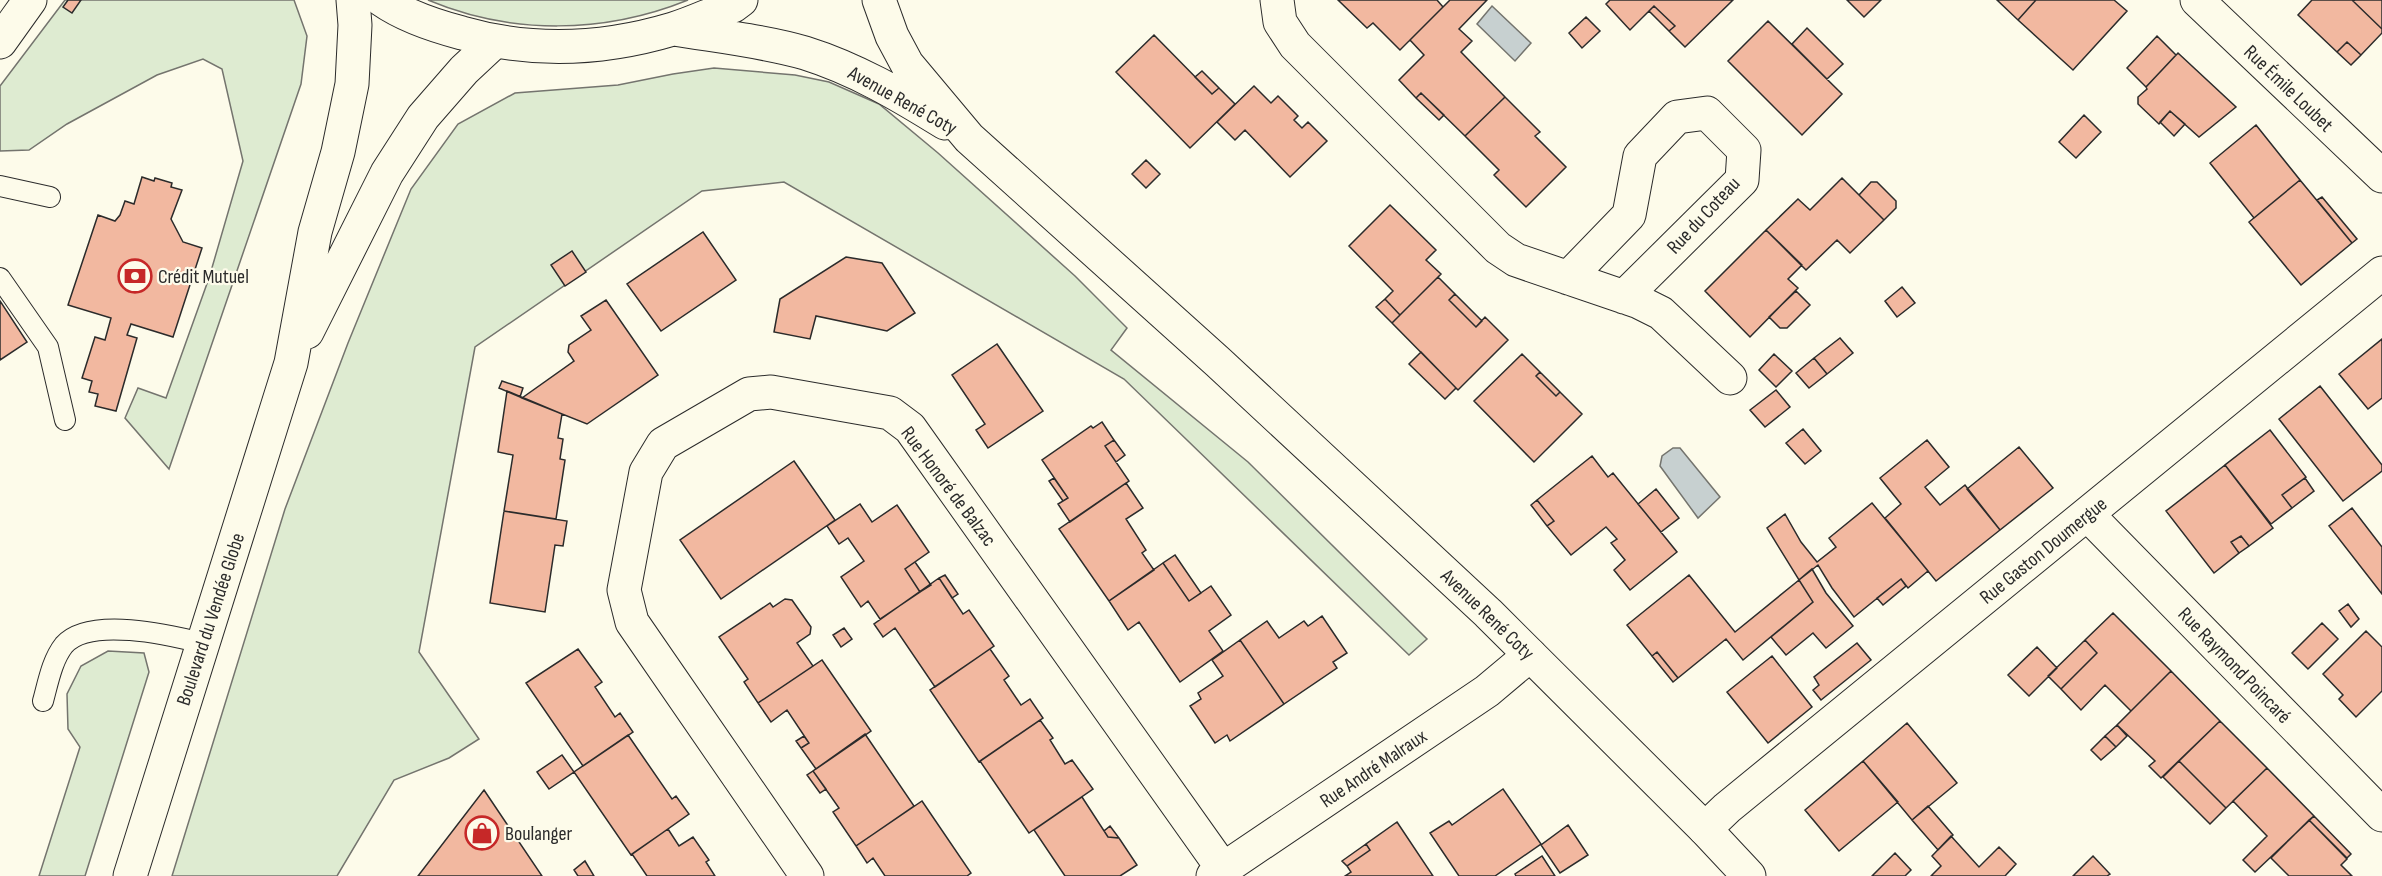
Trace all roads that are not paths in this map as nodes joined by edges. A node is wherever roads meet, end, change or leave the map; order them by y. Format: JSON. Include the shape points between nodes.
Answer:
{"nodes":[{"id":1,"x":30,"y":0,"type":"edge"},
{"id":2,"x":353,"y":0,"type":"edge"},
{"id":3,"x":382,"y":0,"type":"edge"},
{"id":4,"x":741,"y":0,"type":"edge"},
{"id":5,"x":879,"y":0,"type":"edge"},
{"id":6,"x":1277,"y":0,"type":"edge"},
{"id":7,"x":2197,"y":0,"type":"edge"},
{"id":8,"x":674,"y":29,"type":"junction"},
{"id":9,"x":0,"y":42,"type":"edge"},
{"id":10,"x":494,"y":42,"type":"junction"},
{"id":11,"x":969,"y":138,"type":"junction"},
{"id":12,"x":2382,"y":176,"type":"edge"},
{"id":13,"x":0,"y":186,"type":"edge"},
{"id":14,"x":50,"y":196,"type":"dead end"},
{"id":15,"x":2382,"y":273,"type":"edge"},
{"id":16,"x":0,"y":278,"type":"edge"},
{"id":17,"x":1568,"y":278,"type":"junction"},
{"id":18,"x":1624,"y":297,"type":"junction"},
{"id":19,"x":291,"y":363,"type":"junction"},
{"id":20,"x":1730,"y":378,"type":"dead end"},
{"id":21,"x":65,"y":420,"type":"dead end"},
{"id":22,"x":2087,"y":514,"type":"junction"},
{"id":23,"x":202,"y":644,"type":"junction"},
{"id":24,"x":1530,"y":655,"type":"junction"},
{"id":25,"x":43,"y":701,"type":"dead end"},
{"id":26,"x":2382,"y":815,"type":"edge"},
{"id":27,"x":1704,"y":829,"type":"junction"},
{"id":28,"x":1218,"y":873,"type":"edge"},
{"id":29,"x":130,"y":876,"type":"edge"},
{"id":30,"x":807,"y":876,"type":"edge"},
{"id":31,"x":1749,"y":876,"type":"edge"}],
"edges":[{"from":1,"to":9,"type":"street"},
{"from":2,"to":19,"type":"street","name":"Boulevard du Vendée Globe","via":[[352,84],[315,232]]},
{"from":3,"to":10,"type":"street","via":[[443,28]]},
{"from":4,"to":8,"type":"street"},
{"from":5,"to":11,"type":"street","name":"Avenue René Coty","via":[[892,36],[908,64]]},
{"from":6,"to":17,"type":"street","via":[[1281,22],[1295,45],[1498,248],[1516,260]]},
{"from":7,"to":12,"type":"street","name":"Rue Émile Loubet"},
{"from":8,"to":10,"type":"street","via":[[614,43],[554,48]]},
{"from":8,"to":11,"type":"street","name":"Avenue René Coty","via":[[803,52],[833,62],[887,87]]},
{"from":10,"to":19,"type":"street","name":"Boulevard du Vendée Globe","via":[[423,117],[387,173]]},
{"from":11,"to":24,"type":"street","name":"Avenue René Coty","via":[[1218,362]]},
{"from":13,"to":14,"type":"lane"},
{"from":15,"to":22,"type":"street","name":"Rue Gaston Doumergue"},
{"from":16,"to":21,"type":"lane","via":[[48,347]]},
{"from":17,"to":18,"type":"street"},
{"from":17,"to":18,"type":"street","name":"Rue du Coteau","via":[[1629,215],[1640,156],[1677,117],[1707,113],[1744,150],[1742,180]]},
{"from":18,"to":20,"type":"street","via":[[1661,313]]},
{"from":19,"to":23,"type":"street","name":"Boulevard du Vendée Globe"},
{"from":22,"to":26,"type":"street","name":"Rue Raymond Poincaré"},
{"from":22,"to":27,"type":"street","name":"Rue Gaston Doumergue"},
{"from":23,"to":25,"type":"lane","via":[[156,632],[91,630],[75,635],[56,658]]},
{"from":23,"to":29,"type":"street","name":"Boulevard du Vendée Globe"},
{"from":24,"to":27,"type":"street","name":"Avenue René Coty"},
{"from":24,"to":28,"type":"street","name":"Rue André Malraux","via":[[1487,691]]},
{"from":27,"to":31,"type":"street","name":"Avenue René Coty"},
{"from":28,"to":30,"type":"street","name":"Rue Honoré de Balzac","via":[[910,428],[890,413],[771,392],[749,394],[663,444],[645,472],[624,590],[632,622]]}]}
